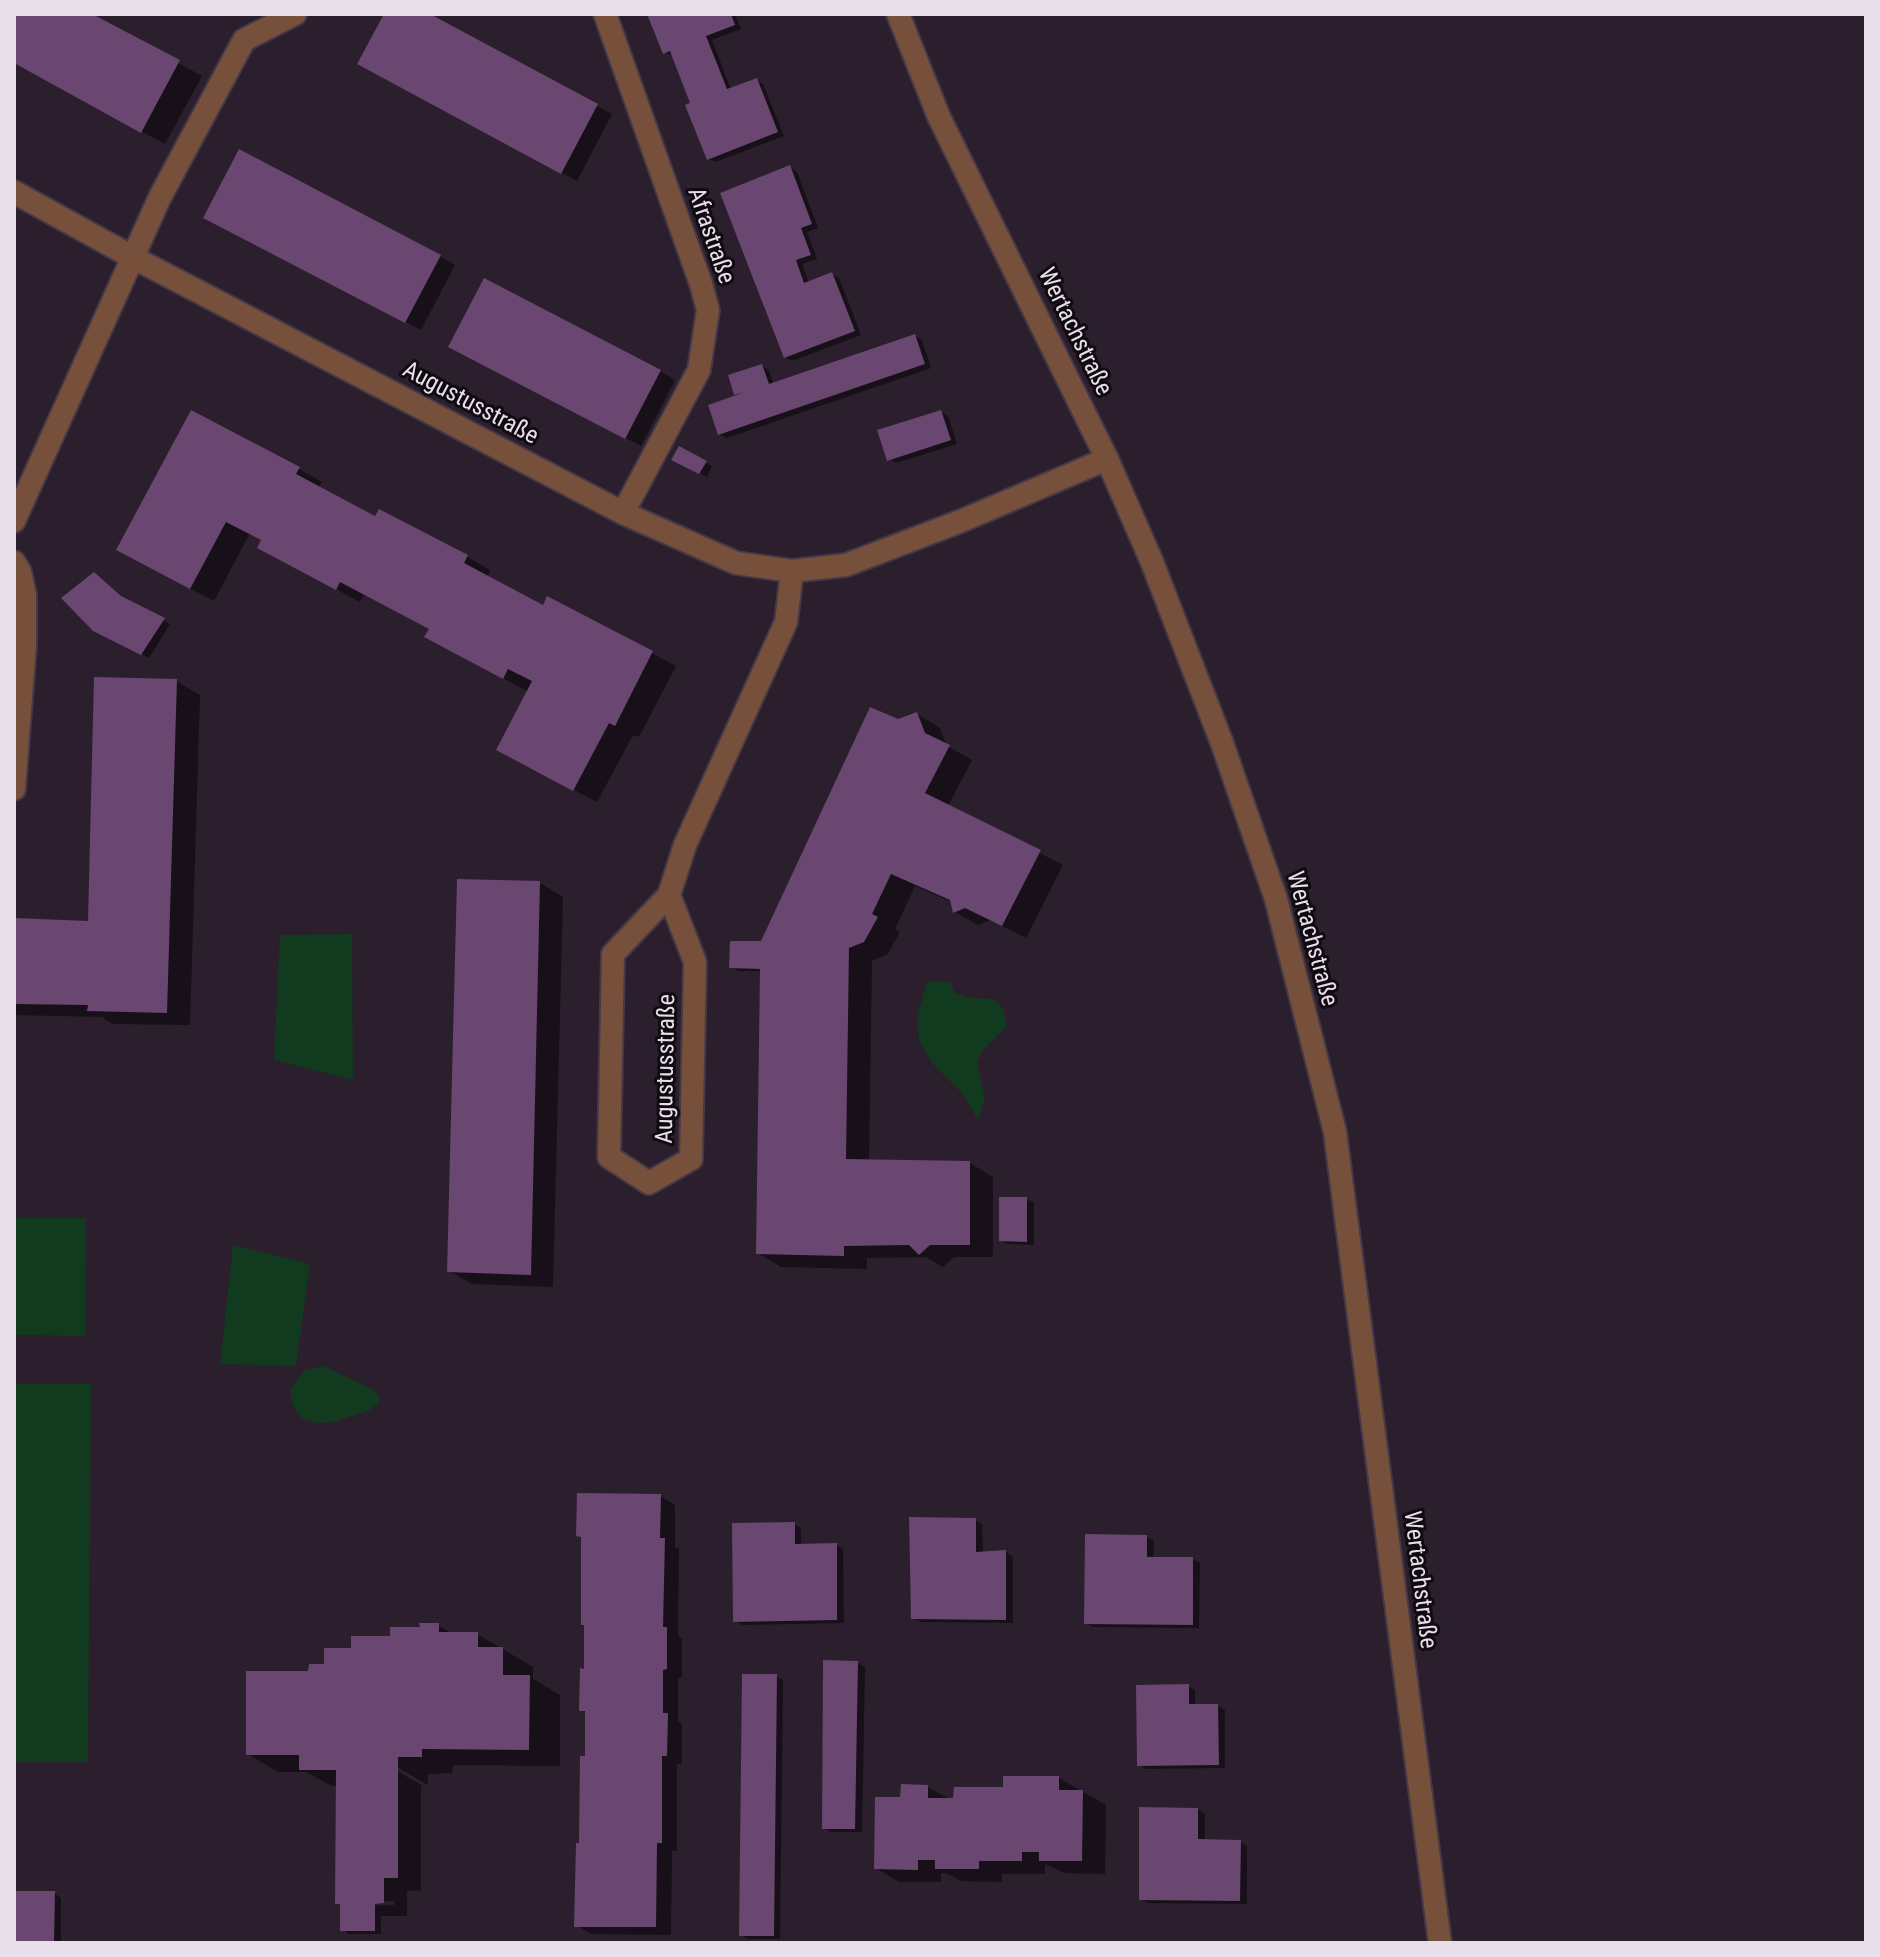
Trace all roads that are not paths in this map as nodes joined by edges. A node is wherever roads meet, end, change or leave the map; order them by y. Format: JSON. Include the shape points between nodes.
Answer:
{"nodes":[{"id":1,"x":295,"y":14,"type":"edge"},
{"id":2,"x":605,"y":14,"type":"edge"},
{"id":3,"x":898,"y":14,"type":"edge"},
{"id":4,"x":14,"y":192,"type":"edge"},
{"id":5,"x":134,"y":258,"type":"junction"},
{"id":6,"x":1107,"y":459,"type":"junction"},
{"id":7,"x":623,"y":513,"type":"junction"},
{"id":8,"x":14,"y":521,"type":"edge"},
{"id":9,"x":14,"y":562,"type":"edge"},
{"id":10,"x":792,"y":571,"type":"junction"},
{"id":11,"x":14,"y":789,"type":"edge"},
{"id":12,"x":669,"y":895,"type":"junction"},
{"id":13,"x":1440,"y":1943,"type":"edge"}],
"edges":[{"from":1,"to":5,"type":"street","via":[[244,40],[160,197]]},
{"from":2,"to":7,"type":"street","name":"Afrastraße","via":[[708,310],[699,370]]},
{"from":3,"to":6,"type":"street","name":"Wertachstraße","via":[[939,117]]},
{"from":4,"to":5,"type":"street","name":"Augustusstraße"},
{"from":5,"to":7,"type":"street","name":"Augustusstraße"},
{"from":5,"to":8,"type":"street"},
{"from":6,"to":10,"type":"street","name":"Augustusstraße","via":[[846,565]]},
{"from":6,"to":13,"type":"street","name":"Wertachstraße","via":[[1222,743],[1276,899],[1335,1132]]},
{"from":7,"to":10,"type":"street","name":"Augustusstraße","via":[[736,563]]},
{"from":9,"to":11,"type":"street","via":[[25,595],[25,645]]},
{"from":10,"to":12,"type":"street","name":"Augustusstraße","via":[[786,622],[685,845]]},
{"from":12,"to":12,"type":"street","name":"Augustusstraße","via":[[613,954],[609,1157],[649,1183],[691,1159],[695,962]]}]}
